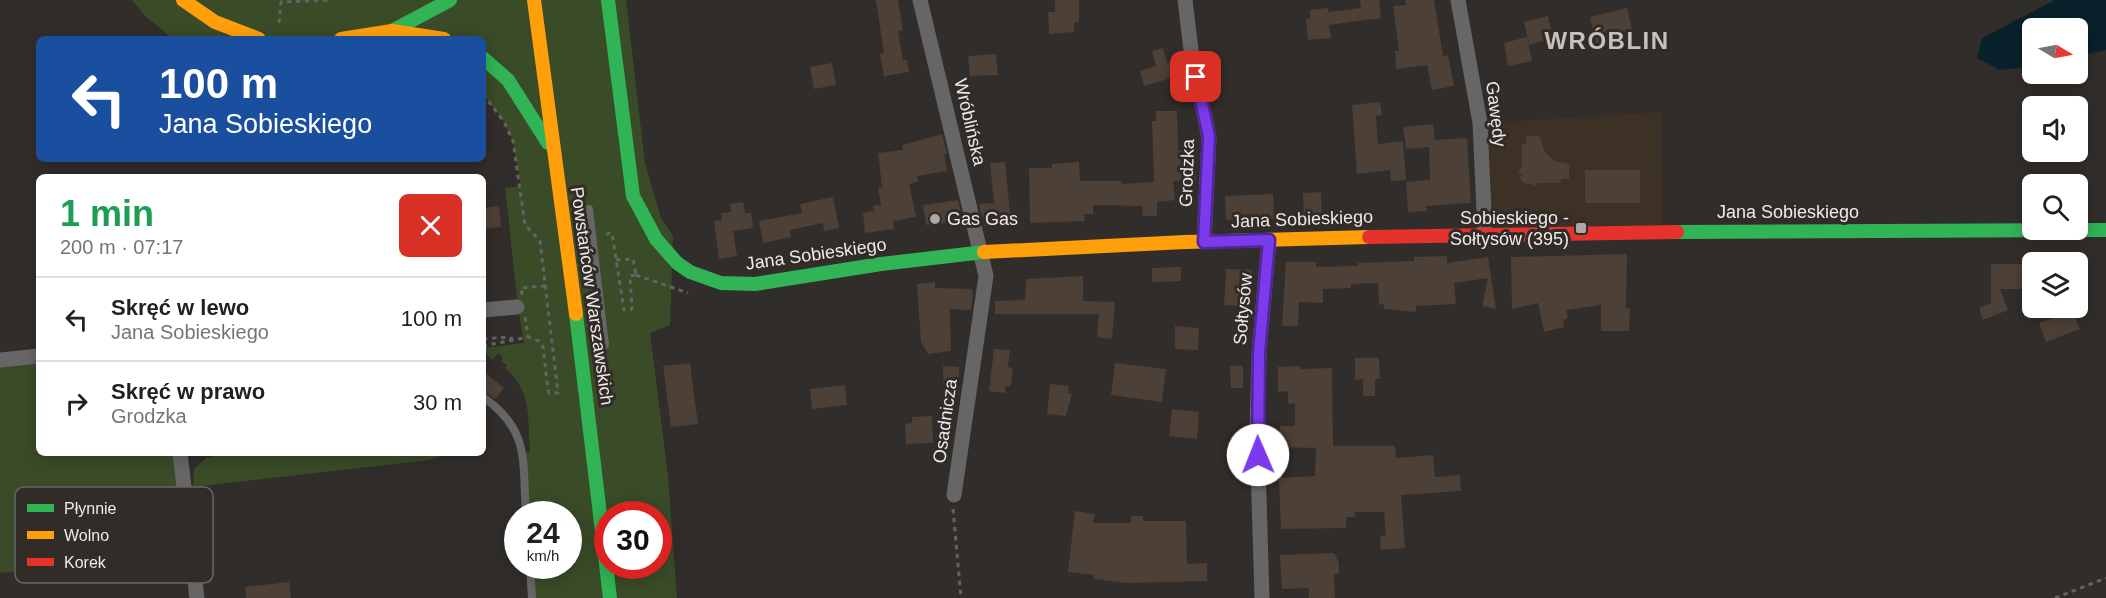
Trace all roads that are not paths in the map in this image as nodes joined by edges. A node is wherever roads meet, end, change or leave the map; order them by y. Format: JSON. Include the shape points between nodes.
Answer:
{"nodes":[{"id":1,"x":183,"y":0,"type":"edge"},
{"id":2,"x":450,"y":0,"type":"edge"},
{"id":3,"x":534,"y":0,"type":"edge"},
{"id":4,"x":608,"y":0,"type":"edge"},
{"id":5,"x":920,"y":0,"type":"edge"},
{"id":6,"x":1185,"y":0,"type":"edge"},
{"id":7,"x":1458,"y":0,"type":"edge"},
{"id":8,"x":392,"y":31,"type":"junction"},
{"id":9,"x":251,"y":36,"type":"edge"},
{"id":10,"x":360,"y":36,"type":"edge"},
{"id":11,"x":424,"y":36,"type":"edge"},
{"id":12,"x":486,"y":60,"type":"edge"},
{"id":13,"x":554,"y":154,"type":"junction"},
{"id":14,"x":589,"y":209,"type":"dead end"},
{"id":15,"x":2106,"y":230,"type":"edge"},
{"id":16,"x":1485,"y":233,"type":"junction"},
{"id":17,"x":1269,"y":240,"type":"junction"},
{"id":18,"x":1204,"y":242,"type":"junction"},
{"id":19,"x":979,"y":253,"type":"junction"},
{"id":20,"x":520,"y":306,"type":"road end"},
{"id":21,"x":486,"y":310,"type":"edge"},
{"id":22,"x":605,"y":345,"type":"dead end"},
{"id":23,"x":36,"y":356,"type":"edge"},
{"id":24,"x":0,"y":360,"type":"edge"},
{"id":25,"x":486,"y":399,"type":"edge"},
{"id":26,"x":180,"y":456,"type":"edge"},
{"id":27,"x":184,"y":487,"type":"edge"},
{"id":28,"x":954,"y":495,"type":"road end"},
{"id":29,"x":525,"y":501,"type":"edge"},
{"id":30,"x":531,"y":579,"type":"edge"},
{"id":31,"x":195,"y":583,"type":"edge"},
{"id":32,"x":197,"y":598,"type":"edge"},
{"id":33,"x":532,"y":598,"type":"edge"},
{"id":34,"x":610,"y":598,"type":"edge"},
{"id":35,"x":1262,"y":598,"type":"edge"}],
"edges":[{"from":1,"to":9,"type":"street","via":[[215,22]]},
{"from":2,"to":8,"type":"street"},
{"from":3,"to":13,"type":"street","name":"Powstańców Warszawskich"},
{"from":4,"to":19,"type":"street","name":"Jana Sobieskiego","via":[[633,196],[655,239],[685,269],[717,282],[752,284]]},
{"from":5,"to":19,"type":"street","name":"Wróblińska"},
{"from":6,"to":18,"type":"street","name":"Grodzka","via":[[1192,58],[1209,136]]},
{"from":7,"to":16,"type":"street","name":"Gawędy","via":[[1480,123]]},
{"from":8,"to":10,"type":"street"},
{"from":8,"to":11,"type":"street"},
{"from":12,"to":13,"type":"street","via":[[521,97]]},
{"from":13,"to":34,"type":"street","name":"Powstańców Warszawskich"},
{"from":14,"to":22,"type":"lane"},
{"from":15,"to":16,"type":"street","name":"Jana Sobieskiego"},
{"from":16,"to":17,"type":"street","name":"Jana Sobieskiego"},
{"from":17,"to":18,"type":"street","name":"Jana Sobieskiego"},
{"from":17,"to":35,"type":"street","name":"Sołtysów","via":[[1257,420]]},
{"from":18,"to":19,"type":"street","name":"Jana Sobieskiego"},
{"from":19,"to":28,"type":"street","name":"Osadnicza","via":[[986,276]]},
{"from":20,"to":21,"type":"street"},
{"from":23,"to":24,"type":"street"},
{"from":25,"to":29,"type":"lane","via":[[504,412],[520,436]]},
{"from":26,"to":27,"type":"street"},
{"from":30,"to":33,"type":"lane"},
{"from":31,"to":32,"type":"street"}]}
